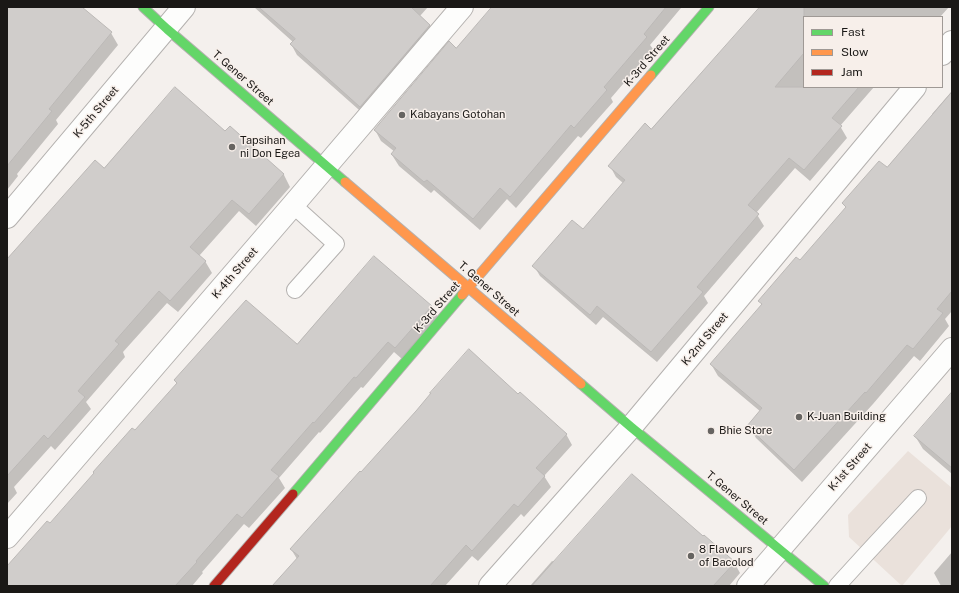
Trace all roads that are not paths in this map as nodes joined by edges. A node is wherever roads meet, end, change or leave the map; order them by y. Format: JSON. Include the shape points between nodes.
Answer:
{"nodes":[{"id":1,"x":143,"y":7,"type":"edge"},
{"id":2,"x":184,"y":7,"type":"edge"},
{"id":3,"x":462,"y":7,"type":"edge"},
{"id":4,"x":709,"y":7,"type":"edge"},
{"id":5,"x":167,"y":29,"type":"junction"},
{"id":6,"x":952,"y":42,"type":"edge"},
{"id":7,"x":943,"y":53,"type":"edge"},
{"id":8,"x":914,"y":88,"type":"edge"},
{"id":9,"x":327,"y":166,"type":"junction"},
{"id":10,"x":293,"y":206,"type":"junction"},
{"id":11,"x":7,"y":217,"type":"edge"},
{"id":12,"x":469,"y":288,"type":"junction"},
{"id":13,"x":295,"y":290,"type":"dead end"},
{"id":14,"x":952,"y":349,"type":"edge"},
{"id":15,"x":631,"y":427,"type":"junction"},
{"id":16,"x":918,"y":498,"type":"dead end"},
{"id":17,"x":7,"y":537,"type":"edge"},
{"id":18,"x":779,"y":549,"type":"junction"},
{"id":19,"x":214,"y":586,"type":"edge"},
{"id":20,"x":490,"y":586,"type":"edge"},
{"id":21,"x":748,"y":586,"type":"edge"},
{"id":22,"x":824,"y":586,"type":"edge"},
{"id":23,"x":837,"y":586,"type":"edge"}],
"edges":[{"from":1,"to":5,"type":"street","name":"T. Gener Street"},
{"from":2,"to":5,"type":"street","name":"K-5th Street"},
{"from":3,"to":9,"type":"street","name":"K-4th Street"},
{"from":4,"to":12,"type":"street","name":"K-3rd Street"},
{"from":5,"to":9,"type":"street","name":"T. Gener Street"},
{"from":5,"to":11,"type":"street","name":"K-5th Street"},
{"from":6,"to":7,"type":"street"},
{"from":8,"to":15,"type":"street","name":"K-2nd Street"},
{"from":9,"to":10,"type":"street","name":"K-4th Street"},
{"from":9,"to":12,"type":"street","name":"T. Gener Street"},
{"from":10,"to":13,"type":"lane","via":[[336,244]]},
{"from":10,"to":17,"type":"street","name":"K-4th Street"},
{"from":12,"to":15,"type":"street","name":"T. Gener Street"},
{"from":12,"to":19,"type":"street","name":"K-3rd Street"},
{"from":14,"to":18,"type":"street","name":"K-1st Street"},
{"from":15,"to":18,"type":"street","name":"T. Gener Street"},
{"from":15,"to":20,"type":"street","name":"K-2nd Street"},
{"from":16,"to":23,"type":"lane"},
{"from":18,"to":21,"type":"street","name":"K-1st Street"},
{"from":18,"to":22,"type":"street","name":"T. Gener Street"}]}
